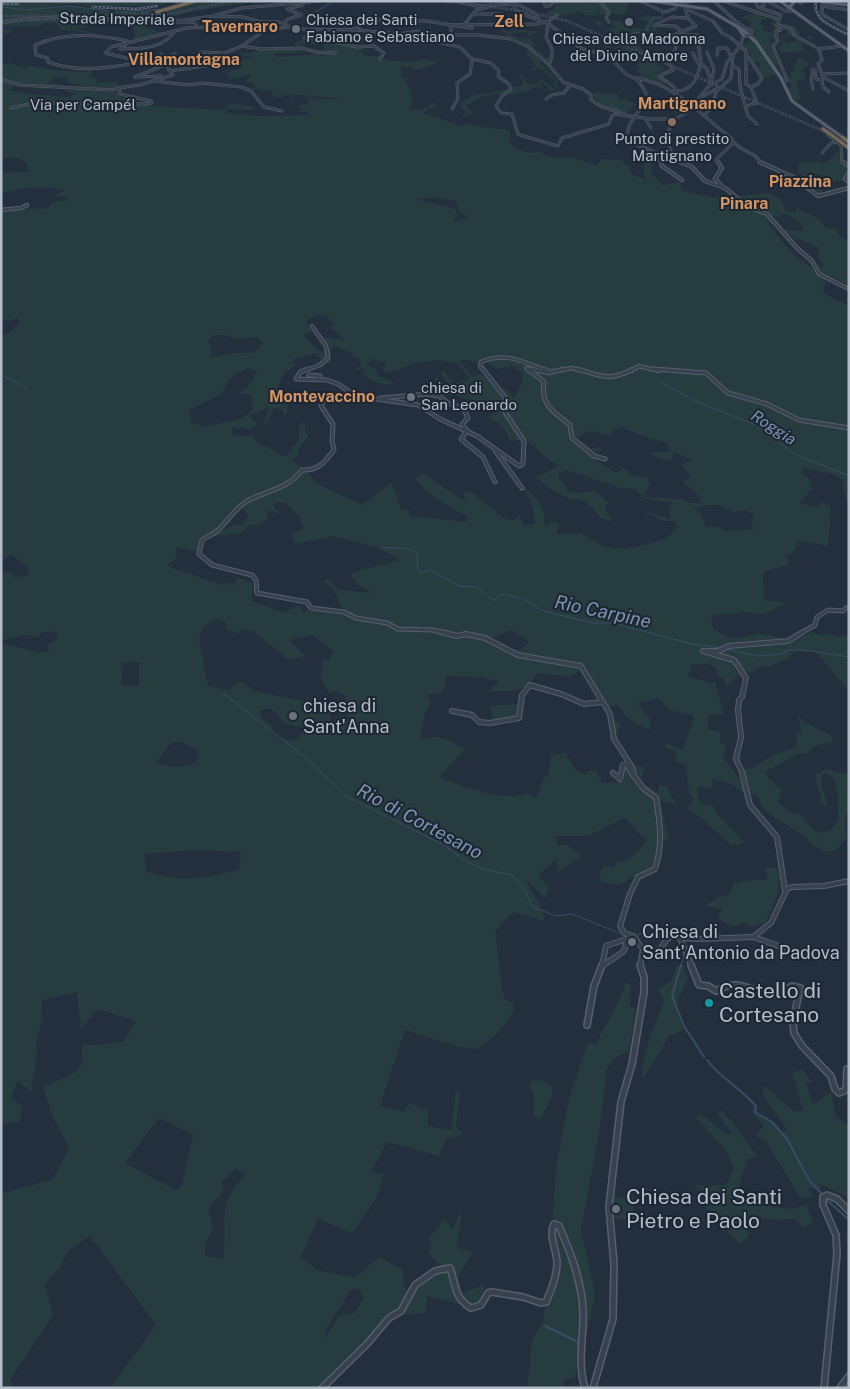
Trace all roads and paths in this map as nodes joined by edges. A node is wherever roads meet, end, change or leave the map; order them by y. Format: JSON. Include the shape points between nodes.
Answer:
{"nodes":[{"id":1,"x":195,"y":1,"type":"edge"},
{"id":2,"x":319,"y":1,"type":"edge"},
{"id":3,"x":457,"y":1,"type":"edge"},
{"id":4,"x":544,"y":1,"type":"edge"},
{"id":5,"x":555,"y":1,"type":"edge"},
{"id":6,"x":602,"y":1,"type":"edge"},
{"id":7,"x":640,"y":1,"type":"edge"},
{"id":8,"x":652,"y":1,"type":"edge"},
{"id":9,"x":693,"y":1,"type":"edge"},
{"id":10,"x":714,"y":1,"type":"edge"},
{"id":11,"x":723,"y":1,"type":"edge"},
{"id":12,"x":736,"y":1,"type":"edge"},
{"id":13,"x":751,"y":1,"type":"edge"},
{"id":14,"x":756,"y":1,"type":"edge"},
{"id":15,"x":760,"y":1,"type":"edge"},
{"id":16,"x":766,"y":1,"type":"edge"},
{"id":17,"x":780,"y":1,"type":"edge"},
{"id":18,"x":795,"y":1,"type":"edge"},
{"id":19,"x":516,"y":2,"type":"edge"},
{"id":20,"x":823,"y":2,"type":"edge"},
{"id":21,"x":310,"y":3,"type":"junction"},
{"id":22,"x":677,"y":3,"type":"edge"},
{"id":23,"x":802,"y":3,"type":"dead end"},
{"id":24,"x":519,"y":5,"type":"dead end"},
{"id":25,"x":756,"y":5,"type":"junction"},
{"id":26,"x":849,"y":5,"type":"edge"},
{"id":27,"x":489,"y":6,"type":"junction"},
{"id":28,"x":737,"y":6,"type":"junction"},
{"id":29,"x":789,"y":6,"type":"junction"},
{"id":30,"x":822,"y":6,"type":"junction"},
{"id":31,"x":686,"y":9,"type":"junction"},
{"id":32,"x":793,"y":10,"type":"junction"},
{"id":33,"x":848,"y":11,"type":"edge"},
{"id":34,"x":156,"y":12,"type":"tunnel mouth"},
{"id":35,"x":475,"y":14,"type":"junction"},
{"id":36,"x":557,"y":15,"type":"dead end"},
{"id":37,"x":214,"y":16,"type":"junction"},
{"id":38,"x":502,"y":18,"type":"junction"},
{"id":39,"x":688,"y":18,"type":"junction"},
{"id":40,"x":778,"y":18,"type":"junction"},
{"id":41,"x":184,"y":20,"type":"junction"},
{"id":42,"x":540,"y":20,"type":"junction"},
{"id":43,"x":609,"y":22,"type":"dead end"},
{"id":44,"x":1,"y":23,"type":"edge"},
{"id":45,"x":280,"y":23,"type":"junction"},
{"id":46,"x":284,"y":23,"type":"junction"},
{"id":47,"x":472,"y":23,"type":"dead end"},
{"id":48,"x":547,"y":23,"type":"junction"},
{"id":49,"x":485,"y":24,"type":"junction"},
{"id":50,"x":196,"y":25,"type":"joint"},
{"id":51,"x":464,"y":25,"type":"junction"},
{"id":52,"x":736,"y":25,"type":"junction"},
{"id":53,"x":451,"y":26,"type":"junction"},
{"id":54,"x":476,"y":26,"type":"dead end"},
{"id":55,"x":777,"y":26,"type":"junction"},
{"id":56,"x":291,"y":27,"type":"junction"},
{"id":57,"x":187,"y":28,"type":"junction"},
{"id":58,"x":472,"y":28,"type":"dead end"},
{"id":59,"x":303,"y":29,"type":"junction"},
{"id":60,"x":348,"y":30,"type":"junction"},
{"id":61,"x":680,"y":30,"type":"junction"},
{"id":62,"x":849,"y":30,"type":"edge"},
{"id":63,"x":175,"y":31,"type":"junction"},
{"id":64,"x":739,"y":31,"type":"junction"},
{"id":65,"x":369,"y":32,"type":"joint"},
{"id":66,"x":412,"y":32,"type":"junction"},
{"id":67,"x":750,"y":32,"type":"junction"},
{"id":68,"x":451,"y":34,"type":"junction"},
{"id":69,"x":674,"y":35,"type":"junction"},
{"id":70,"x":697,"y":35,"type":"dead end"},
{"id":71,"x":745,"y":36,"type":"junction"},
{"id":72,"x":136,"y":40,"type":"junction"},
{"id":73,"x":431,"y":41,"type":"joint"},
{"id":74,"x":127,"y":42,"type":"junction"},
{"id":75,"x":698,"y":42,"type":"dead end"},
{"id":76,"x":242,"y":46,"type":"junction"},
{"id":77,"x":740,"y":46,"type":"junction"},
{"id":78,"x":842,"y":46,"type":"junction"},
{"id":79,"x":120,"y":48,"type":"junction"},
{"id":80,"x":819,"y":49,"type":"junction"},
{"id":81,"x":849,"y":51,"type":"edge"},
{"id":82,"x":707,"y":52,"type":"dead end"},
{"id":83,"x":336,"y":53,"type":"dead end"},
{"id":84,"x":693,"y":53,"type":"dead end"},
{"id":85,"x":161,"y":54,"type":"dead end"},
{"id":86,"x":175,"y":54,"type":"dead end"},
{"id":87,"x":747,"y":55,"type":"junction"},
{"id":88,"x":111,"y":56,"type":"junction"},
{"id":89,"x":197,"y":56,"type":"junction"},
{"id":90,"x":717,"y":56,"type":"dead end"},
{"id":91,"x":182,"y":58,"type":"junction"},
{"id":92,"x":695,"y":58,"type":"junction"},
{"id":93,"x":731,"y":58,"type":"junction"},
{"id":94,"x":177,"y":59,"type":"junction"},
{"id":95,"x":380,"y":59,"type":"dead end"},
{"id":96,"x":472,"y":59,"type":"junction"},
{"id":97,"x":144,"y":61,"type":"junction"},
{"id":98,"x":168,"y":61,"type":"junction"},
{"id":99,"x":219,"y":64,"type":"dead end"},
{"id":100,"x":702,"y":64,"type":"junction"},
{"id":101,"x":549,"y":65,"type":"junction"},
{"id":102,"x":733,"y":66,"type":"junction"},
{"id":103,"x":727,"y":69,"type":"dead end"},
{"id":104,"x":169,"y":71,"type":"junction"},
{"id":105,"x":849,"y":73,"type":"edge"},
{"id":106,"x":165,"y":77,"type":"junction"},
{"id":107,"x":822,"y":77,"type":"junction"},
{"id":108,"x":635,"y":78,"type":"junction"},
{"id":109,"x":1,"y":79,"type":"edge"},
{"id":110,"x":154,"y":81,"type":"junction"},
{"id":111,"x":783,"y":82,"type":"junction"},
{"id":112,"x":711,"y":84,"type":"junction"},
{"id":113,"x":570,"y":85,"type":"junction"},
{"id":114,"x":720,"y":87,"type":"junction"},
{"id":115,"x":751,"y":87,"type":"junction"},
{"id":116,"x":119,"y":88,"type":"junction"},
{"id":117,"x":813,"y":89,"type":"dead end"},
{"id":118,"x":677,"y":91,"type":"junction"},
{"id":119,"x":849,"y":91,"type":"edge"},
{"id":120,"x":829,"y":92,"type":"dead end"},
{"id":121,"x":677,"y":96,"type":"junction"},
{"id":122,"x":698,"y":98,"type":"junction"},
{"id":123,"x":546,"y":99,"type":"dead end"},
{"id":124,"x":690,"y":106,"type":"junction"},
{"id":125,"x":746,"y":106,"type":"junction"},
{"id":126,"x":12,"y":108,"type":"dead end"},
{"id":127,"x":452,"y":110,"type":"dead end"},
{"id":128,"x":802,"y":110,"type":"junction"},
{"id":129,"x":282,"y":111,"type":"dead end"},
{"id":130,"x":624,"y":114,"type":"junction"},
{"id":131,"x":635,"y":116,"type":"junction"},
{"id":132,"x":704,"y":116,"type":"junction"},
{"id":133,"x":645,"y":118,"type":"junction"},
{"id":134,"x":675,"y":119,"type":"junction"},
{"id":135,"x":757,"y":124,"type":"dead end"},
{"id":136,"x":651,"y":128,"type":"dead end"},
{"id":137,"x":823,"y":129,"type":"junction"},
{"id":138,"x":836,"y":135,"type":"tunnel mouth"},
{"id":139,"x":842,"y":137,"type":"joint"},
{"id":140,"x":837,"y":142,"type":"junction"},
{"id":141,"x":733,"y":143,"type":"junction"},
{"id":142,"x":848,"y":144,"type":"edge"},
{"id":143,"x":652,"y":151,"type":"junction"},
{"id":144,"x":822,"y":153,"type":"dead end"},
{"id":145,"x":674,"y":160,"type":"junction"},
{"id":146,"x":849,"y":166,"type":"edge"},
{"id":147,"x":849,"y":173,"type":"edge"},
{"id":148,"x":682,"y":180,"type":"dead end"},
{"id":149,"x":849,"y":182,"type":"edge"},
{"id":150,"x":725,"y":188,"type":"junction"},
{"id":151,"x":848,"y":189,"type":"edge"},
{"id":152,"x":27,"y":204,"type":"dead end"},
{"id":153,"x":1,"y":210,"type":"edge"},
{"id":154,"x":849,"y":289,"type":"edge"},
{"id":155,"x":312,"y":326,"type":"dead end"},
{"id":156,"x":303,"y":364,"type":"dead end"},
{"id":157,"x":306,"y":370,"type":"junction"},
{"id":158,"x":556,"y":371,"type":"junction"},
{"id":159,"x":319,"y":378,"type":"junction"},
{"id":160,"x":310,"y":379,"type":"junction"},
{"id":161,"x":353,"y":395,"type":"junction"},
{"id":162,"x":378,"y":400,"type":"junction"},
{"id":163,"x":849,"y":428,"type":"edge"},
{"id":164,"x":468,"y":432,"type":"junction"},
{"id":165,"x":494,"y":449,"type":"junction"},
{"id":166,"x":605,"y":458,"type":"dead end"},
{"id":167,"x":496,"y":482,"type":"dead end"},
{"id":168,"x":522,"y":488,"type":"dead end"},
{"id":169,"x":846,"y":608,"type":"dead end"},
{"id":170,"x":602,"y":702,"type":"junction"},
{"id":171,"x":452,"y":711,"type":"dead end"},
{"id":172,"x":613,"y":773,"type":"dead end"},
{"id":173,"x":634,"y":776,"type":"junction"},
{"id":174,"x":849,"y":881,"type":"edge"},
{"id":175,"x":785,"y":892,"type":"junction"},
{"id":176,"x":633,"y":936,"type":"junction"},
{"id":177,"x":753,"y":936,"type":"junction"},
{"id":178,"x":680,"y":938,"type":"junction"},
{"id":179,"x":627,"y":940,"type":"junction"},
{"id":180,"x":643,"y":949,"type":"junction"},
{"id":181,"x":791,"y":950,"type":"dead end"},
{"id":182,"x":602,"y":965,"type":"junction"},
{"id":183,"x":587,"y":1025,"type":"dead end"},
{"id":184,"x":848,"y":1069,"type":"edge"},
{"id":185,"x":847,"y":1091,"type":"edge"},
{"id":186,"x":849,"y":1211,"type":"edge"},
{"id":187,"x":849,"y":1376,"type":"edge"},
{"id":188,"x":322,"y":1388,"type":"edge"},
{"id":189,"x":585,"y":1388,"type":"edge"},
{"id":190,"x":593,"y":1388,"type":"edge"},
{"id":191,"x":824,"y":1388,"type":"edge"},
{"id":192,"x":840,"y":1388,"type":"edge"}],
"edges":[{"from":1,"to":34,"type":"highway"},
{"from":2,"to":21,"type":"street"},
{"from":3,"to":27,"type":"street","via":[[462,5]]},
{"from":4,"to":5,"type":"street","via":[[549,6]]},
{"from":6,"to":43,"type":"street","via":[[610,12],[606,18]]},
{"from":7,"to":22,"type":"street","via":[[665,12],[674,10]]},
{"from":8,"to":22,"type":"main road"},
{"from":9,"to":22,"type":"street"},
{"from":10,"to":67,"type":"street","via":[[738,25]]},
{"from":11,"to":28,"type":"street"},
{"from":12,"to":28,"type":"street"},
{"from":13,"to":25,"type":"street"},
{"from":14,"to":25,"type":"street"},
{"from":15,"to":16,"type":"street","via":[[763,6]]},
{"from":16,"to":32,"type":"street","via":[[786,11]]},
{"from":17,"to":29,"type":"main road"},
{"from":18,"to":23,"type":"street"},
{"from":18,"to":29,"type":"main road"},
{"from":19,"to":27,"type":"street"},
{"from":19,"to":42,"type":"street","via":[[518,12]]},
{"from":20,"to":26,"type":"main road"},
{"from":20,"to":30,"type":"street"},
{"from":21,"to":37,"type":"street","via":[[242,8]]},
{"from":21,"to":46,"type":"street","via":[[288,9],[301,15]]},
{"from":22,"to":31,"type":"street"},
{"from":22,"to":52,"type":"main road","via":[[710,10]]},
{"from":24,"to":42,"type":"street","via":[[534,12]]},
{"from":25,"to":40,"type":"street","via":[[778,13],[782,17]]},
{"from":27,"to":35,"type":"street","via":[[476,10]]},
{"from":28,"to":40,"type":"street"},
{"from":29,"to":32,"type":"main road"},
{"from":30,"to":33,"type":"street"},
{"from":30,"to":62,"type":"street","via":[[824,16]]},
{"from":31,"to":39,"type":"street"},
{"from":31,"to":77,"type":"street","via":[[713,21],[722,33]]},
{"from":32,"to":78,"type":"main road"},
{"from":35,"to":38,"type":"street"},
{"from":35,"to":51,"type":"street"},
{"from":36,"to":48,"type":"street"},
{"from":37,"to":41,"type":"street","name":"Strada Imperiale"},
{"from":37,"to":45,"type":"street"},
{"from":38,"to":48,"type":"street"},
{"from":38,"to":49,"type":"street"},
{"from":39,"to":61,"type":"street","via":[[696,26]]},
{"from":39,"to":61,"type":"street","via":[[672,17],[654,25],[677,26]]},
{"from":40,"to":55,"type":"street"},
{"from":41,"to":44,"type":"street","name":"Strada Imperiale","via":[[166,23],[65,17]]},
{"from":41,"to":50,"type":"street","via":[[176,22],[194,22]]},
{"from":42,"to":48,"type":"street"},
{"from":45,"to":46,"type":"street"},
{"from":45,"to":57,"type":"street"},
{"from":46,"to":56,"type":"street"},
{"from":47,"to":49,"type":"street"},
{"from":48,"to":101,"type":"street","via":[[546,38],[554,48]]},
{"from":48,"to":108,"type":"street","via":[[576,46],[608,56],[626,74]]},
{"from":49,"to":51,"type":"street"},
{"from":50,"to":57,"type":"street"},
{"from":51,"to":53,"type":"street"},
{"from":51,"to":54,"type":"street"},
{"from":52,"to":64,"type":"main road"},
{"from":52,"to":67,"type":"main road"},
{"from":52,"to":67,"type":"main road"},
{"from":53,"to":58,"type":"street"},
{"from":53,"to":60,"type":"street","via":[[427,21],[365,20],[359,21],[360,27]]},
{"from":53,"to":68,"type":"street"},
{"from":55,"to":80,"type":"street","via":[[792,28],[794,35]]},
{"from":55,"to":111,"type":"street","via":[[781,30],[777,32],[778,41],[773,46],[787,80]]},
{"from":56,"to":59,"type":"street"},
{"from":56,"to":76,"type":"street","via":[[264,30]]},
{"from":57,"to":63,"type":"street"},
{"from":59,"to":60,"type":"street"},
{"from":59,"to":95,"type":"street","via":[[318,36],[304,38],[357,47],[374,46],[384,53]]},
{"from":60,"to":65,"type":"street"},
{"from":61,"to":69,"type":"street"},
{"from":63,"to":72,"type":"street"},
{"from":63,"to":79,"type":"street","via":[[171,37],[151,48]]},
{"from":64,"to":67,"type":"main road"},
{"from":64,"to":71,"type":"main road"},
{"from":65,"to":66,"type":"street"},
{"from":66,"to":68,"type":"street"},
{"from":66,"to":73,"type":"street"},
{"from":67,"to":71,"type":"street","bridge":true},
{"from":67,"to":111,"type":"main road"},
{"from":68,"to":101,"type":"street","via":[[511,39],[528,47]]},
{"from":69,"to":70,"type":"street"},
{"from":69,"to":118,"type":"street","via":[[676,47],[669,64],[673,70],[659,76]]},
{"from":71,"to":77,"type":"street"},
{"from":72,"to":74,"type":"street"},
{"from":72,"to":97,"type":"street","via":[[90,34],[34,45],[36,55],[48,58],[48,62],[57,66],[99,67]]},
{"from":73,"to":96,"type":"street","via":[[460,47]]},
{"from":74,"to":79,"type":"street"},
{"from":74,"to":88,"type":"street","via":[[106,50],[105,53]]},
{"from":75,"to":100,"type":"street"},
{"from":76,"to":83,"type":"street"},
{"from":76,"to":89,"type":"street","via":[[220,54],[200,52]]},
{"from":77,"to":87,"type":"street"},
{"from":77,"to":93,"type":"street"},
{"from":78,"to":80,"type":"street"},
{"from":78,"to":81,"type":"main road"},
{"from":79,"to":88,"type":"street"},
{"from":80,"to":107,"type":"street","via":[[822,60],[818,64]]},
{"from":82,"to":112,"type":"street","via":[[715,68]]},
{"from":84,"to":92,"type":"street"},
{"from":85,"to":98,"type":"street"},
{"from":86,"to":98,"type":"street"},
{"from":87,"to":115,"type":"street","via":[[746,84]]},
{"from":87,"to":115,"type":"street","via":[[762,78]]},
{"from":88,"to":97,"type":"street"},
{"from":89,"to":91,"type":"street"},
{"from":89,"to":91,"type":"street","via":[[200,59]]},
{"from":90,"to":93,"type":"street","via":[[718,48],[727,48]]},
{"from":91,"to":94,"type":"street"},
{"from":92,"to":100,"type":"street"},
{"from":92,"to":118,"type":"street","via":[[700,66],[694,86]]},
{"from":93,"to":102,"type":"street"},
{"from":93,"to":103,"type":"street"},
{"from":93,"to":112,"type":"street","via":[[724,77]]},
{"from":94,"to":98,"type":"street"},
{"from":94,"to":98,"type":"street"},
{"from":96,"to":127,"type":"street","via":[[470,74],[457,83],[458,99]]},
{"from":96,"to":130,"type":"street","via":[[494,65],[499,71],[498,76],[509,84],[511,89],[496,104],[498,110],[512,114],[518,134],[530,139],[559,146],[560,139],[608,125],[613,115]]},
{"from":97,"to":98,"type":"street"},
{"from":98,"to":104,"type":"street"},
{"from":98,"to":106,"type":"street","name":"Via per Campél","via":[[134,76]]},
{"from":99,"to":104,"type":"street"},
{"from":100,"to":112,"type":"street","via":[[709,71]]},
{"from":101,"to":113,"type":"street","via":[[563,82]]},
{"from":102,"to":114,"type":"street","via":[[732,78]]},
{"from":102,"to":125,"type":"street","via":[[739,69],[738,80]]},
{"from":104,"to":106,"type":"street","via":[[173,75]]},
{"from":105,"to":107,"type":"street"},
{"from":106,"to":110,"type":"street","name":"Via per Campél"},
{"from":107,"to":117,"type":"street","via":[[816,79],[813,69]]},
{"from":107,"to":119,"type":"street"},
{"from":107,"to":120,"type":"street"},
{"from":108,"to":121,"type":"street","via":[[656,82]]},
{"from":108,"to":131,"type":"street","via":[[648,97],[645,106]]},
{"from":109,"to":116,"type":"street","via":[[40,86]]},
{"from":110,"to":116,"type":"street","name":"Via per Campél"},
{"from":110,"to":129,"type":"street","via":[[241,87],[251,91],[264,107]]},
{"from":111,"to":128,"type":"main road","via":[[790,98]]},
{"from":112,"to":122,"type":"street"},
{"from":113,"to":123,"type":"street","via":[[564,93]]},
{"from":113,"to":130,"type":"street","via":[[583,89],[600,106]]},
{"from":114,"to":122,"type":"street"},
{"from":114,"to":132,"type":"street","via":[[712,108]]},
{"from":115,"to":125,"type":"street","via":[[757,103]]},
{"from":116,"to":126,"type":"street","name":"Via per Campél","via":[[120,94],[153,102],[34,103]]},
{"from":118,"to":121,"type":"street"},
{"from":121,"to":124,"type":"street"},
{"from":122,"to":124,"type":"street"},
{"from":124,"to":132,"type":"street"},
{"from":124,"to":134,"type":"street","via":[[686,114]]},
{"from":125,"to":135,"type":"street","via":[[748,116]]},
{"from":128,"to":137,"type":"main road"},
{"from":128,"to":139,"type":"main road"},
{"from":130,"to":131,"type":"street"},
{"from":131,"to":133,"type":"street"},
{"from":131,"to":143,"type":"street","via":[[626,133],[627,138],[633,144]]},
{"from":132,"to":141,"type":"street"},
{"from":133,"to":134,"type":"street"},
{"from":133,"to":136,"type":"street"},
{"from":134,"to":145,"type":"street","via":[[667,138]]},
{"from":137,"to":140,"type":"street"},
{"from":137,"to":142,"type":"highway"},
{"from":138,"to":142,"type":"highway"},
{"from":139,"to":142,"type":"highway"},
{"from":140,"to":144,"type":"street","via":[[831,143]]},
{"from":140,"to":146,"type":"street","via":[[841,145],[842,162]]},
{"from":141,"to":150,"type":"street","via":[[716,160],[722,168],[715,179]]},
{"from":141,"to":151,"type":"street","via":[[756,156],[763,165],[793,177],[818,196]]},
{"from":143,"to":145,"type":"street"},
{"from":143,"to":148,"type":"street","via":[[660,156],[662,166]]},
{"from":145,"to":150,"type":"street","via":[[692,168],[708,182]]},
{"from":147,"to":149,"type":"street","via":[[845,179]]},
{"from":150,"to":154,"type":"street","via":[[750,208],[769,215],[812,261],[819,274]]},
{"from":152,"to":153,"type":"street","via":[[21,208]]},
{"from":155,"to":157,"type":"street","via":[[326,346],[328,358]]},
{"from":156,"to":157,"type":"street"},
{"from":157,"to":160,"type":"street","via":[[296,378]]},
{"from":158,"to":163,"type":"street","via":[[572,368],[606,378],[620,377],[639,366],[690,374],[702,372],[728,393],[767,404],[799,420]]},
{"from":158,"to":165,"type":"street","via":[[550,372],[501,356],[481,362],[481,368],[509,403],[505,411],[507,417],[525,439],[523,464],[517,465]]},
{"from":158,"to":166,"type":"street","via":[[546,373],[526,368],[544,382],[542,394],[551,410],[570,426],[572,438],[594,456]]},
{"from":159,"to":160,"type":"street"},
{"from":159,"to":160,"type":"street","via":[[309,374]]},
{"from":159,"to":161,"type":"street","via":[[338,384]]},
{"from":161,"to":162,"type":"street"},
{"from":161,"to":170,"type":"street","via":[[324,399],[321,406],[333,424],[334,450],[323,464],[309,471],[302,470],[290,482],[242,504],[225,524],[202,540],[200,554],[203,560],[224,569],[237,568],[253,577],[257,592],[307,602],[310,608],[344,612],[398,629],[433,630],[485,638],[518,655],[581,666]]},
{"from":162,"to":164,"type":"street","via":[[419,405]]},
{"from":162,"to":164,"type":"street","via":[[424,394],[441,397],[463,408],[468,418],[462,424]]},
{"from":164,"to":165,"type":"street"},
{"from":164,"to":167,"type":"street","via":[[461,439],[479,450]]},
{"from":165,"to":168,"type":"street"},
{"from":169,"to":175,"type":"street","via":[[828,610],[817,617],[815,625],[788,641],[703,651],[734,660],[746,678],[738,710],[742,737],[736,758],[750,805],[777,837]]},
{"from":170,"to":171,"type":"street","via":[[581,704],[530,684],[520,698],[519,718],[480,722],[472,716]]},
{"from":170,"to":173,"type":"street","via":[[610,714],[614,740],[632,766]]},
{"from":172,"to":173,"type":"street","via":[[620,779],[626,764]]},
{"from":173,"to":176,"type":"street","via":[[656,798],[661,852],[655,869],[638,877],[624,911],[621,930]]},
{"from":174,"to":175,"type":"street","via":[[792,887]]},
{"from":175,"to":177,"type":"street","via":[[771,923]]},
{"from":176,"to":179,"type":"street"},
{"from":176,"to":180,"type":"street"},
{"from":177,"to":178,"type":"street"},
{"from":177,"to":181,"type":"street"},
{"from":178,"to":180,"type":"street","via":[[676,935],[670,937],[658,952]]},
{"from":178,"to":185,"type":"street","via":[[699,985],[716,991],[729,984],[771,994],[793,985],[800,988],[792,1028],[794,1035],[830,1076],[836,1091]]},
{"from":179,"to":182,"type":"street","via":[[624,951]]},
{"from":179,"to":182,"type":"street","via":[[607,945]]},
{"from":180,"to":190,"type":"street","via":[[640,962],[644,992],[632,1064],[621,1102],[609,1207],[614,1264],[613,1319]]},
{"from":182,"to":183,"type":"street","via":[[589,1006]]},
{"from":184,"to":185,"type":"street"},
{"from":186,"to":191,"type":"street","via":[[833,1196],[823,1197],[836,1235],[837,1254]]},
{"from":187,"to":192,"type":"street"},
{"from":188,"to":189,"type":"street","via":[[389,1318],[402,1311],[415,1285],[435,1271],[450,1268],[456,1294],[471,1308],[481,1305],[492,1292],[541,1303],[549,1300],[557,1264],[551,1230],[554,1224],[559,1226],[568,1246],[582,1296],[580,1363]]}]}
